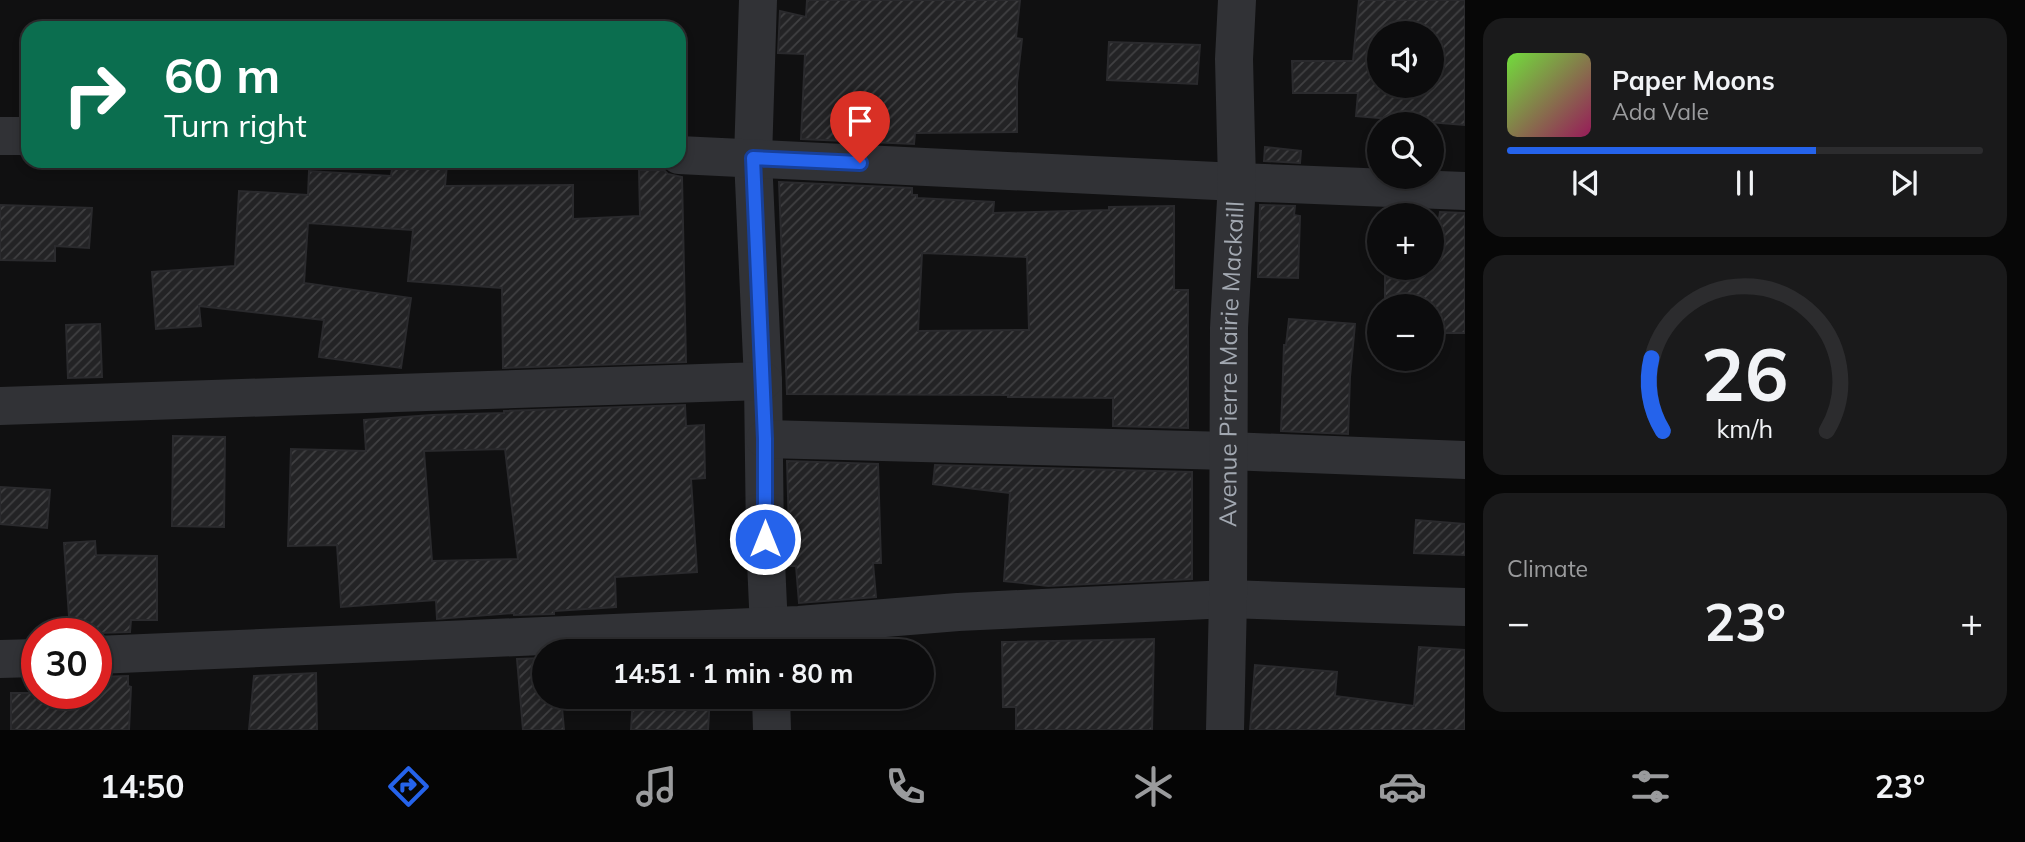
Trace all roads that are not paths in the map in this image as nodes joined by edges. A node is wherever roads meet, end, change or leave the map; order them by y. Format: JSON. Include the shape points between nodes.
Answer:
{"nodes":[{"id":1,"x":758,"y":0,"type":"edge"},
{"id":2,"x":1237,"y":0,"type":"edge"},
{"id":3,"x":0,"y":136,"type":"edge"},
{"id":4,"x":21,"y":136,"type":"edge"},
{"id":5,"x":686,"y":155,"type":"edge"},
{"id":6,"x":753,"y":158,"type":"junction"},
{"id":7,"x":1237,"y":182,"type":"junction"},
{"id":8,"x":1465,"y":191,"type":"edge"},
{"id":9,"x":763,"y":381,"type":"junction"},
{"id":10,"x":0,"y":405,"type":"edge"},
{"id":11,"x":765,"y":439,"type":"junction"},
{"id":12,"x":1228,"y":451,"type":"junction"},
{"id":13,"x":1465,"y":460,"type":"edge"},
{"id":14,"x":1228,"y":598,"type":"junction"},
{"id":15,"x":1465,"y":607,"type":"edge"},
{"id":16,"x":770,"y":638,"type":"edge"},
{"id":17,"x":112,"y":655,"type":"edge"},
{"id":18,"x":21,"y":658,"type":"edge"},
{"id":19,"x":0,"y":659,"type":"edge"},
{"id":20,"x":771,"y":709,"type":"edge"},
{"id":21,"x":772,"y":730,"type":"edge"},
{"id":22,"x":1225,"y":730,"type":"edge"}],
"edges":[{"from":1,"to":6,"type":"street"},
{"from":2,"to":7,"type":"street","name":"Avenue Pierre Mairie Mackaill"},
{"from":3,"to":4,"type":"street"},
{"from":5,"to":6,"type":"street"},
{"from":6,"to":7,"type":"street"},
{"from":6,"to":9,"type":"street"},
{"from":7,"to":8,"type":"street"},
{"from":7,"to":12,"type":"street","name":"Avenue Pierre Mairie Mackaill"},
{"from":9,"to":10,"type":"street"},
{"from":9,"to":11,"type":"street"},
{"from":11,"to":12,"type":"street"},
{"from":11,"to":16,"type":"street"},
{"from":12,"to":13,"type":"street"},
{"from":12,"to":14,"type":"street","name":"Avenue Pierre Mairie Mackaill"},
{"from":14,"to":15,"type":"street"},
{"from":14,"to":16,"type":"street","via":[[799,625]]},
{"from":14,"to":22,"type":"street","name":"Avenue Pierre Mairie Mackaill"},
{"from":16,"to":17,"type":"street"},
{"from":18,"to":19,"type":"street"},
{"from":20,"to":21,"type":"street"}]}
